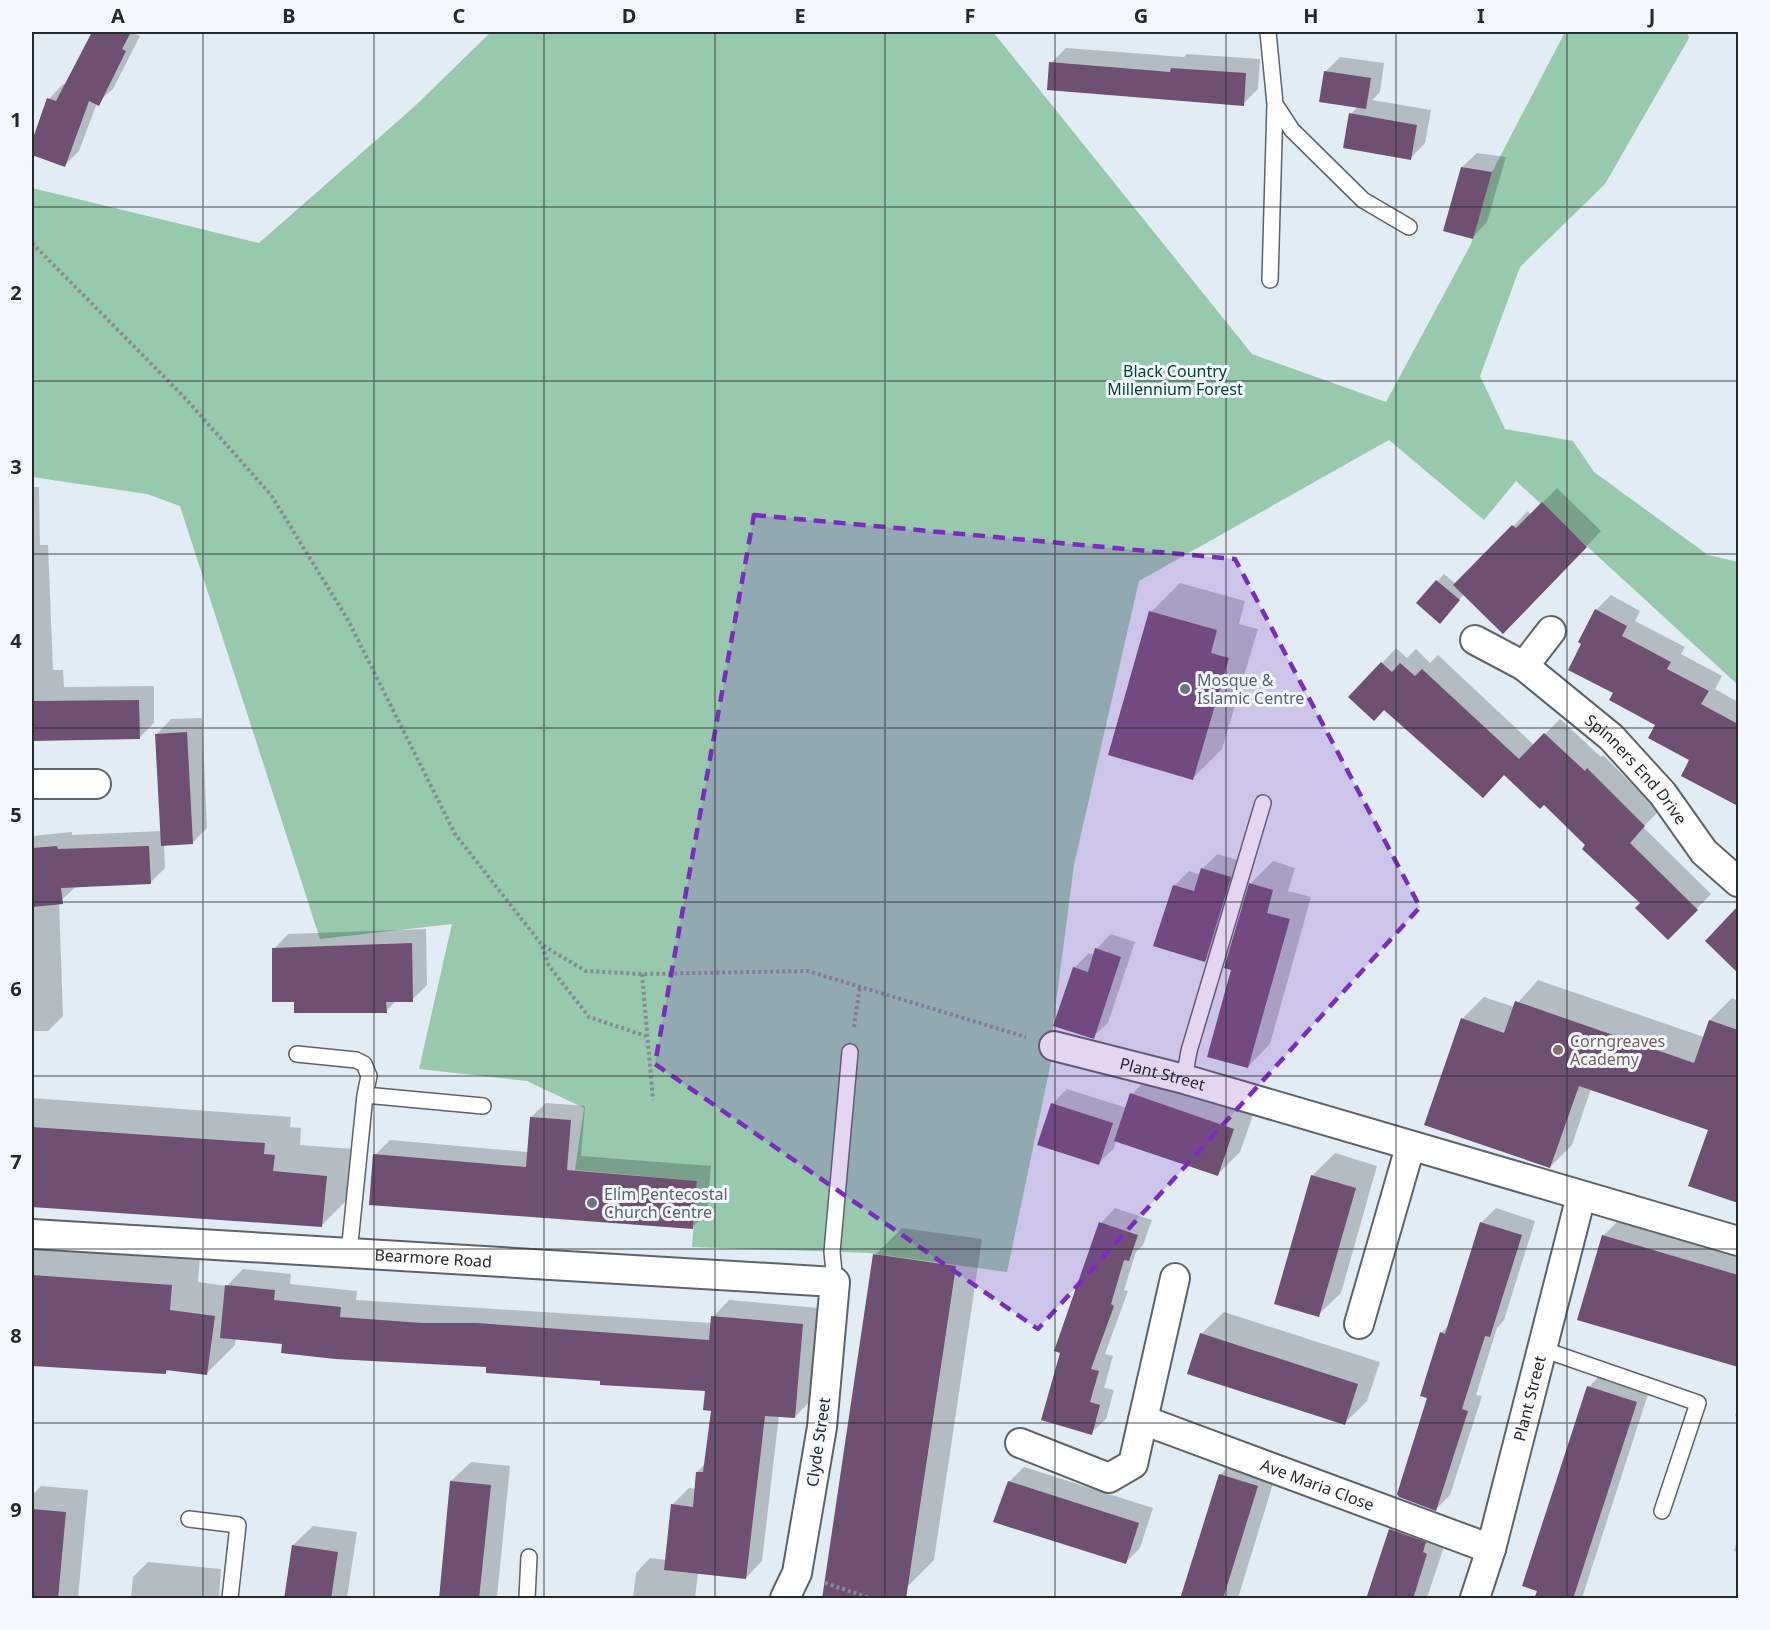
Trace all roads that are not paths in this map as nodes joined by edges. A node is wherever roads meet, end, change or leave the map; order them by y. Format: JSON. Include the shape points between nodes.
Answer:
{"nodes":[{"id":1,"x":1268,"y":32,"type":"edge"},
{"id":2,"x":1275,"y":104,"type":"junction"},
{"id":3,"x":1409,"y":227,"type":"dead end"},
{"id":4,"x":1270,"y":280,"type":"dead end"},
{"id":5,"x":1551,"y":631,"type":"dead end"},
{"id":6,"x":1475,"y":639,"type":"dead end"},
{"id":7,"x":1524,"y":666,"type":"junction"},
{"id":8,"x":32,"y":784,"type":"edge"},
{"id":9,"x":96,"y":784,"type":"dead end"},
{"id":10,"x":1263,"y":803,"type":"dead end"},
{"id":11,"x":1738,"y":882,"type":"edge"},
{"id":12,"x":1054,"y":1046,"type":"road end"},
{"id":13,"x":850,"y":1052,"type":"road end"},
{"id":14,"x":297,"y":1054,"type":"dead end"},
{"id":15,"x":1184,"y":1079,"type":"junction"},
{"id":16,"x":365,"y":1095,"type":"junction"},
{"id":17,"x":483,"y":1106,"type":"dead end"},
{"id":18,"x":1410,"y":1147,"type":"junction"},
{"id":19,"x":1581,"y":1196,"type":"junction"},
{"id":20,"x":32,"y":1234,"type":"edge"},
{"id":21,"x":1738,"y":1241,"type":"edge"},
{"id":22,"x":349,"y":1253,"type":"junction"},
{"id":23,"x":1175,"y":1278,"type":"dead end"},
{"id":24,"x":835,"y":1282,"type":"junction"},
{"id":25,"x":1359,"y":1324,"type":"dead end"},
{"id":26,"x":1542,"y":1349,"type":"junction"},
{"id":27,"x":1143,"y":1420,"type":"junction"},
{"id":28,"x":1020,"y":1443,"type":"dead end"},
{"id":29,"x":1662,"y":1511,"type":"dead end"},
{"id":30,"x":189,"y":1519,"type":"dead end"},
{"id":31,"x":1491,"y":1550,"type":"junction"},
{"id":32,"x":529,"y":1557,"type":"dead end"},
{"id":33,"x":230,"y":1599,"type":"edge"},
{"id":34,"x":527,"y":1599,"type":"edge"},
{"id":35,"x":785,"y":1599,"type":"edge"},
{"id":36,"x":1475,"y":1599,"type":"edge"}],
"edges":[{"from":1,"to":2,"type":"lane"},
{"from":2,"to":3,"type":"lane","via":[[1292,130],[1364,200]]},
{"from":2,"to":4,"type":"lane"},
{"from":5,"to":7,"type":"street"},
{"from":6,"to":7,"type":"street","name":"Spinners End Drive"},
{"from":7,"to":11,"type":"street","name":"Spinners End Drive","via":[[1611,736],[1663,794],[1704,852]]},
{"from":8,"to":9,"type":"street"},
{"from":10,"to":15,"type":"lane"},
{"from":12,"to":15,"type":"street","name":"Plant Street"},
{"from":13,"to":24,"type":"lane","via":[[832,1252]]},
{"from":14,"to":16,"type":"lane","via":[[364,1064],[369,1076]]},
{"from":15,"to":18,"type":"street","name":"Plant Street"},
{"from":16,"to":17,"type":"lane"},
{"from":16,"to":22,"type":"lane"},
{"from":18,"to":19,"type":"street","name":"Plant Street"},
{"from":18,"to":25,"type":"street"},
{"from":19,"to":21,"type":"street","name":"Plant Street"},
{"from":19,"to":26,"type":"street","name":"Plant Street"},
{"from":20,"to":22,"type":"street","name":"Bearmore Road"},
{"from":22,"to":24,"type":"street","name":"Bearmore Road"},
{"from":23,"to":27,"type":"street"},
{"from":24,"to":35,"type":"street","name":"Clyde Street","via":[[822,1427],[797,1573]]},
{"from":26,"to":29,"type":"lane","via":[[1698,1403]]},
{"from":26,"to":31,"type":"street","name":"Plant Street"},
{"from":27,"to":28,"type":"street","via":[[1133,1464],[1109,1478]]},
{"from":27,"to":31,"type":"street","name":"Ave Maria Close"},
{"from":30,"to":33,"type":"lane","via":[[238,1525]]},
{"from":31,"to":36,"type":"street","name":"Plant Street"},
{"from":32,"to":34,"type":"lane"}]}
